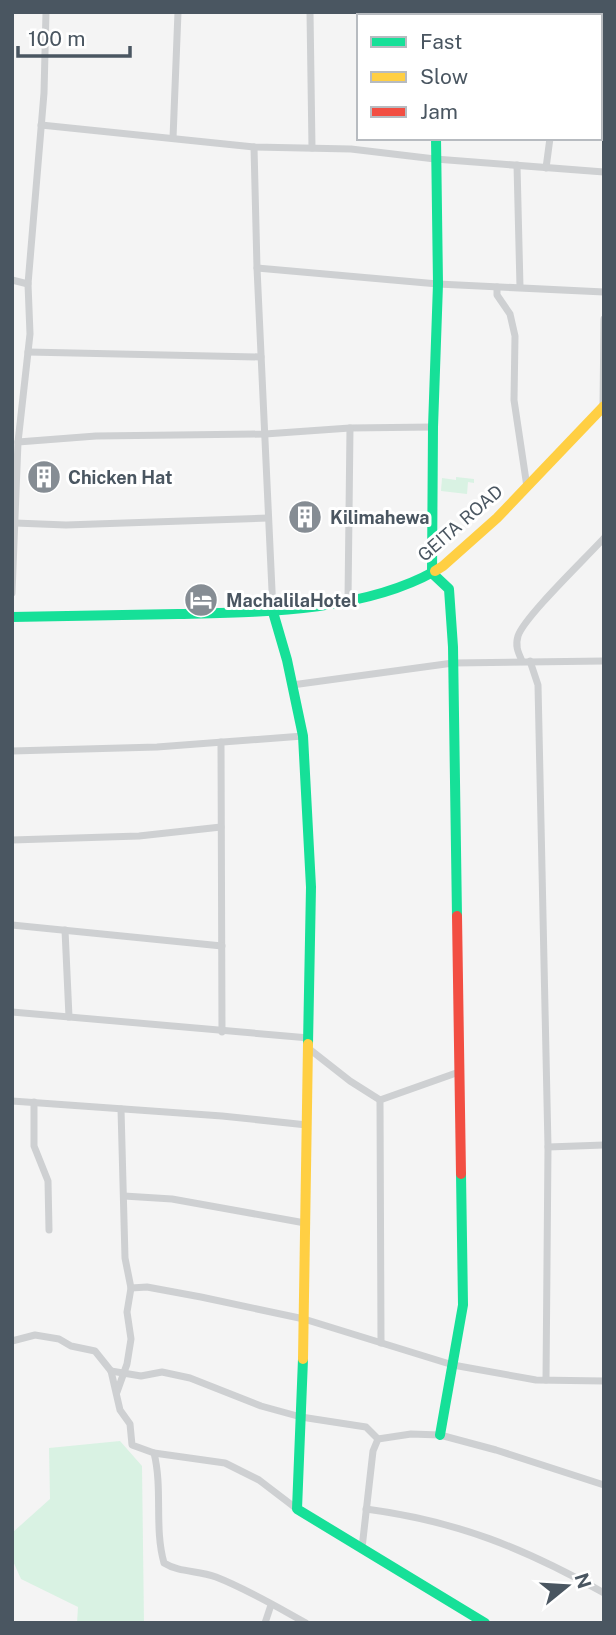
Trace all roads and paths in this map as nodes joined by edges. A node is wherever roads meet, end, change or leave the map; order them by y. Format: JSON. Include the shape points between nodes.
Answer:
{"nodes":[{"id":1,"x":46,"y":12,"type":"edge"},
{"id":2,"x":178,"y":12,"type":"edge"},
{"id":3,"x":310,"y":12,"type":"edge"},
{"id":4,"x":41,"y":125,"type":"junction"},
{"id":5,"x":173,"y":138,"type":"junction"},
{"id":6,"x":436,"y":140,"type":"edge"},
{"id":7,"x":550,"y":140,"type":"edge"},
{"id":8,"x":254,"y":147,"type":"junction"},
{"id":9,"x":312,"y":148,"type":"junction"},
{"id":10,"x":435,"y":159,"type":"junction"},
{"id":11,"x":517,"y":165,"type":"junction"},
{"id":12,"x":546,"y":168,"type":"junction"},
{"id":13,"x":604,"y":172,"type":"edge"},
{"id":14,"x":257,"y":268,"type":"junction"},
{"id":15,"x":12,"y":280,"type":"edge"},
{"id":16,"x":28,"y":284,"type":"junction"},
{"id":17,"x":438,"y":284,"type":"junction"},
{"id":18,"x":497,"y":287,"type":"junction"},
{"id":19,"x":520,"y":287,"type":"junction"},
{"id":20,"x":604,"y":292,"type":"edge"},
{"id":21,"x":604,"y":319,"type":"edge"},
{"id":22,"x":28,"y":352,"type":"junction"},
{"id":23,"x":261,"y":357,"type":"junction"},
{"id":24,"x":604,"y":406,"type":"edge"},
{"id":25,"x":433,"y":427,"type":"junction"},
{"id":26,"x":350,"y":429,"type":"junction"},
{"id":27,"x":265,"y":434,"type":"junction"},
{"id":28,"x":16,"y":447,"type":"edge"},
{"id":29,"x":527,"y":487,"type":"junction"},
{"id":30,"x":268,"y":519,"type":"junction"},
{"id":31,"x":15,"y":523,"type":"junction"},
{"id":32,"x":604,"y":538,"type":"edge"},
{"id":33,"x":13,"y":553,"type":"edge"},
{"id":34,"x":432,"y":573,"type":"junction"},
{"id":35,"x":12,"y":593,"type":"edge"},
{"id":36,"x":348,"y":600,"type":"junction"},
{"id":37,"x":273,"y":612,"type":"junction"},
{"id":38,"x":12,"y":617,"type":"edge"},
{"id":39,"x":526,"y":661,"type":"junction"},
{"id":40,"x":604,"y":661,"type":"edge"},
{"id":41,"x":453,"y":663,"type":"junction"},
{"id":42,"x":292,"y":685,"type":"junction"},
{"id":43,"x":303,"y":736,"type":"junction"},
{"id":44,"x":221,"y":742,"type":"junction"},
{"id":45,"x":12,"y":751,"type":"edge"},
{"id":46,"x":221,"y":827,"type":"junction"},
{"id":47,"x":12,"y":840,"type":"edge"},
{"id":48,"x":12,"y":925,"type":"edge"},
{"id":49,"x":65,"y":930,"type":"junction"},
{"id":50,"x":222,"y":946,"type":"junction"},
{"id":51,"x":12,"y":1012,"type":"edge"},
{"id":52,"x":69,"y":1017,"type":"junction"},
{"id":53,"x":222,"y":1031,"type":"junction"},
{"id":54,"x":309,"y":1043,"type":"junction"},
{"id":55,"x":459,"y":1072,"type":"junction"},
{"id":56,"x":380,"y":1100,"type":"junction"},
{"id":57,"x":12,"y":1101,"type":"edge"},
{"id":58,"x":34,"y":1102,"type":"junction"},
{"id":59,"x":121,"y":1109,"type":"junction"},
{"id":60,"x":307,"y":1125,"type":"junction"},
{"id":61,"x":604,"y":1145,"type":"edge"},
{"id":62,"x":548,"y":1146,"type":"junction"},
{"id":63,"x":124,"y":1196,"type":"junction"},
{"id":64,"x":305,"y":1223,"type":"junction"},
{"id":65,"x":49,"y":1230,"type":"dead end"},
{"id":66,"x":131,"y":1288,"type":"junction"},
{"id":67,"x":304,"y":1319,"type":"junction"},
{"id":68,"x":12,"y":1341,"type":"edge"},
{"id":69,"x":381,"y":1343,"type":"junction"},
{"id":70,"x":453,"y":1365,"type":"junction"},
{"id":71,"x":111,"y":1371,"type":"junction"},
{"id":72,"x":123,"y":1373,"type":"junction"},
{"id":73,"x":545,"y":1380,"type":"junction"},
{"id":74,"x":604,"y":1381,"type":"edge"},
{"id":75,"x":116,"y":1394,"type":"junction"},
{"id":76,"x":301,"y":1417,"type":"junction"},
{"id":77,"x":440,"y":1435,"type":"junction"},
{"id":78,"x":378,"y":1439,"type":"junction"},
{"id":79,"x":154,"y":1453,"type":"junction"},
{"id":80,"x":604,"y":1485,"type":"edge"},
{"id":81,"x":297,"y":1509,"type":"junction"},
{"id":82,"x":366,"y":1509,"type":"junction"},
{"id":83,"x":362,"y":1548,"type":"junction"},
{"id":84,"x":604,"y":1592,"type":"edge"},
{"id":85,"x":271,"y":1605,"type":"junction"},
{"id":86,"x":293,"y":1619,"type":"edge"},
{"id":87,"x":265,"y":1623,"type":"edge"},
{"id":88,"x":306,"y":1623,"type":"edge"},
{"id":89,"x":485,"y":1623,"type":"edge"}],
"edges":[{"from":1,"to":4,"type":"street"},
{"from":2,"to":5,"type":"street"},
{"from":3,"to":9,"type":"street"},
{"from":4,"to":5,"type":"street"},
{"from":4,"to":16,"type":"street"},
{"from":5,"to":8,"type":"street"},
{"from":6,"to":10,"type":"street"},
{"from":7,"to":12,"type":"street"},
{"from":8,"to":9,"type":"street"},
{"from":8,"to":14,"type":"street"},
{"from":9,"to":10,"type":"street"},
{"from":10,"to":11,"type":"street"},
{"from":10,"to":17,"type":"street"},
{"from":11,"to":12,"type":"street"},
{"from":11,"to":19,"type":"street"},
{"from":12,"to":13,"type":"street"},
{"from":14,"to":17,"type":"street"},
{"from":14,"to":23,"type":"street"},
{"from":15,"to":16,"type":"street"},
{"from":16,"to":22,"type":"street"},
{"from":17,"to":18,"type":"street"},
{"from":17,"to":25,"type":"street"},
{"from":18,"to":19,"type":"street"},
{"from":18,"to":29,"type":"street","via":[[515,336],[514,400]]},
{"from":19,"to":20,"type":"street"},
{"from":21,"to":24,"type":"street"},
{"from":22,"to":23,"type":"street"},
{"from":22,"to":28,"type":"street"},
{"from":23,"to":27,"type":"street"},
{"from":24,"to":29,"type":"street","name":"GEITA ROAD"},
{"from":25,"to":26,"type":"street"},
{"from":25,"to":34,"type":"street"},
{"from":26,"to":27,"type":"street"},
{"from":26,"to":36,"type":"street"},
{"from":27,"to":28,"type":"street","via":[[96,436]]},
{"from":27,"to":30,"type":"street"},
{"from":28,"to":31,"type":"street"},
{"from":29,"to":34,"type":"street","name":"GEITA ROAD"},
{"from":30,"to":31,"type":"street"},
{"from":30,"to":37,"type":"street"},
{"from":31,"to":33,"type":"street"},
{"from":32,"to":39,"type":"street","via":[[519,633],[516,648]]},
{"from":33,"to":35,"type":"street"},
{"from":34,"to":36,"type":"street","name":"GEITA ROAD","via":[[400,587]]},
{"from":34,"to":41,"type":"street","via":[[449,589]]},
{"from":36,"to":37,"type":"street","name":"GEITA ROAD"},
{"from":37,"to":38,"type":"street","name":"GEITA ROAD"},
{"from":37,"to":42,"type":"street"},
{"from":39,"to":40,"type":"street"},
{"from":39,"to":41,"type":"street"},
{"from":39,"to":62,"type":"street","via":[[538,685]]},
{"from":41,"to":42,"type":"street"},
{"from":41,"to":55,"type":"street"},
{"from":42,"to":43,"type":"street"},
{"from":43,"to":44,"type":"street"},
{"from":43,"to":54,"type":"street","via":[[311,887]]},
{"from":44,"to":45,"type":"street"},
{"from":44,"to":46,"type":"street"},
{"from":46,"to":47,"type":"street","via":[[139,836]]},
{"from":46,"to":50,"type":"street"},
{"from":48,"to":49,"type":"street"},
{"from":49,"to":50,"type":"street"},
{"from":49,"to":52,"type":"street"},
{"from":50,"to":53,"type":"street"},
{"from":51,"to":52,"type":"street"},
{"from":52,"to":53,"type":"street"},
{"from":53,"to":54,"type":"street"},
{"from":54,"to":56,"type":"street","via":[[350,1081]]},
{"from":54,"to":60,"type":"street"},
{"from":55,"to":56,"type":"street"},
{"from":55,"to":70,"type":"street","via":[[463,1305]]},
{"from":56,"to":69,"type":"street"},
{"from":57,"to":58,"type":"street"},
{"from":58,"to":59,"type":"street"},
{"from":58,"to":65,"type":"street","via":[[34,1146],[48,1181]]},
{"from":59,"to":60,"type":"street"},
{"from":59,"to":63,"type":"street"},
{"from":60,"to":64,"type":"street"},
{"from":61,"to":62,"type":"street"},
{"from":62,"to":73,"type":"street"},
{"from":63,"to":64,"type":"street","via":[[172,1199]]},
{"from":63,"to":66,"type":"street","via":[[125,1258]]},
{"from":64,"to":67,"type":"street"},
{"from":66,"to":67,"type":"street","via":[[147,1287]]},
{"from":66,"to":72,"type":"street","via":[[127,1312],[131,1339]]},
{"from":67,"to":69,"type":"street"},
{"from":67,"to":76,"type":"street"},
{"from":68,"to":71,"type":"street","via":[[35,1335],[59,1339],[95,1351]]},
{"from":69,"to":70,"type":"street"},
{"from":70,"to":73,"type":"street"},
{"from":70,"to":77,"type":"street"},
{"from":71,"to":72,"type":"street"},
{"from":71,"to":75,"type":"street"},
{"from":72,"to":75,"type":"street"},
{"from":72,"to":76,"type":"street","via":[[162,1372],[190,1378]]},
{"from":73,"to":74,"type":"street"},
{"from":75,"to":79,"type":"street","via":[[130,1424],[132,1445]]},
{"from":76,"to":78,"type":"street","via":[[366,1427]]},
{"from":76,"to":81,"type":"street"},
{"from":77,"to":78,"type":"street"},
{"from":77,"to":80,"type":"street"},
{"from":78,"to":82,"type":"street"},
{"from":79,"to":81,"type":"street","via":[[225,1463],[259,1480]]},
{"from":79,"to":85,"type":"street","via":[[159,1547],[164,1563],[176,1571],[199,1571],[218,1578]]},
{"from":81,"to":83,"type":"street"},
{"from":82,"to":83,"type":"street"},
{"from":82,"to":84,"type":"street","via":[[412,1515],[499,1540]]},
{"from":83,"to":89,"type":"street"},
{"from":85,"to":86,"type":"street"},
{"from":85,"to":87,"type":"street"},
{"from":86,"to":88,"type":"street"}]}
